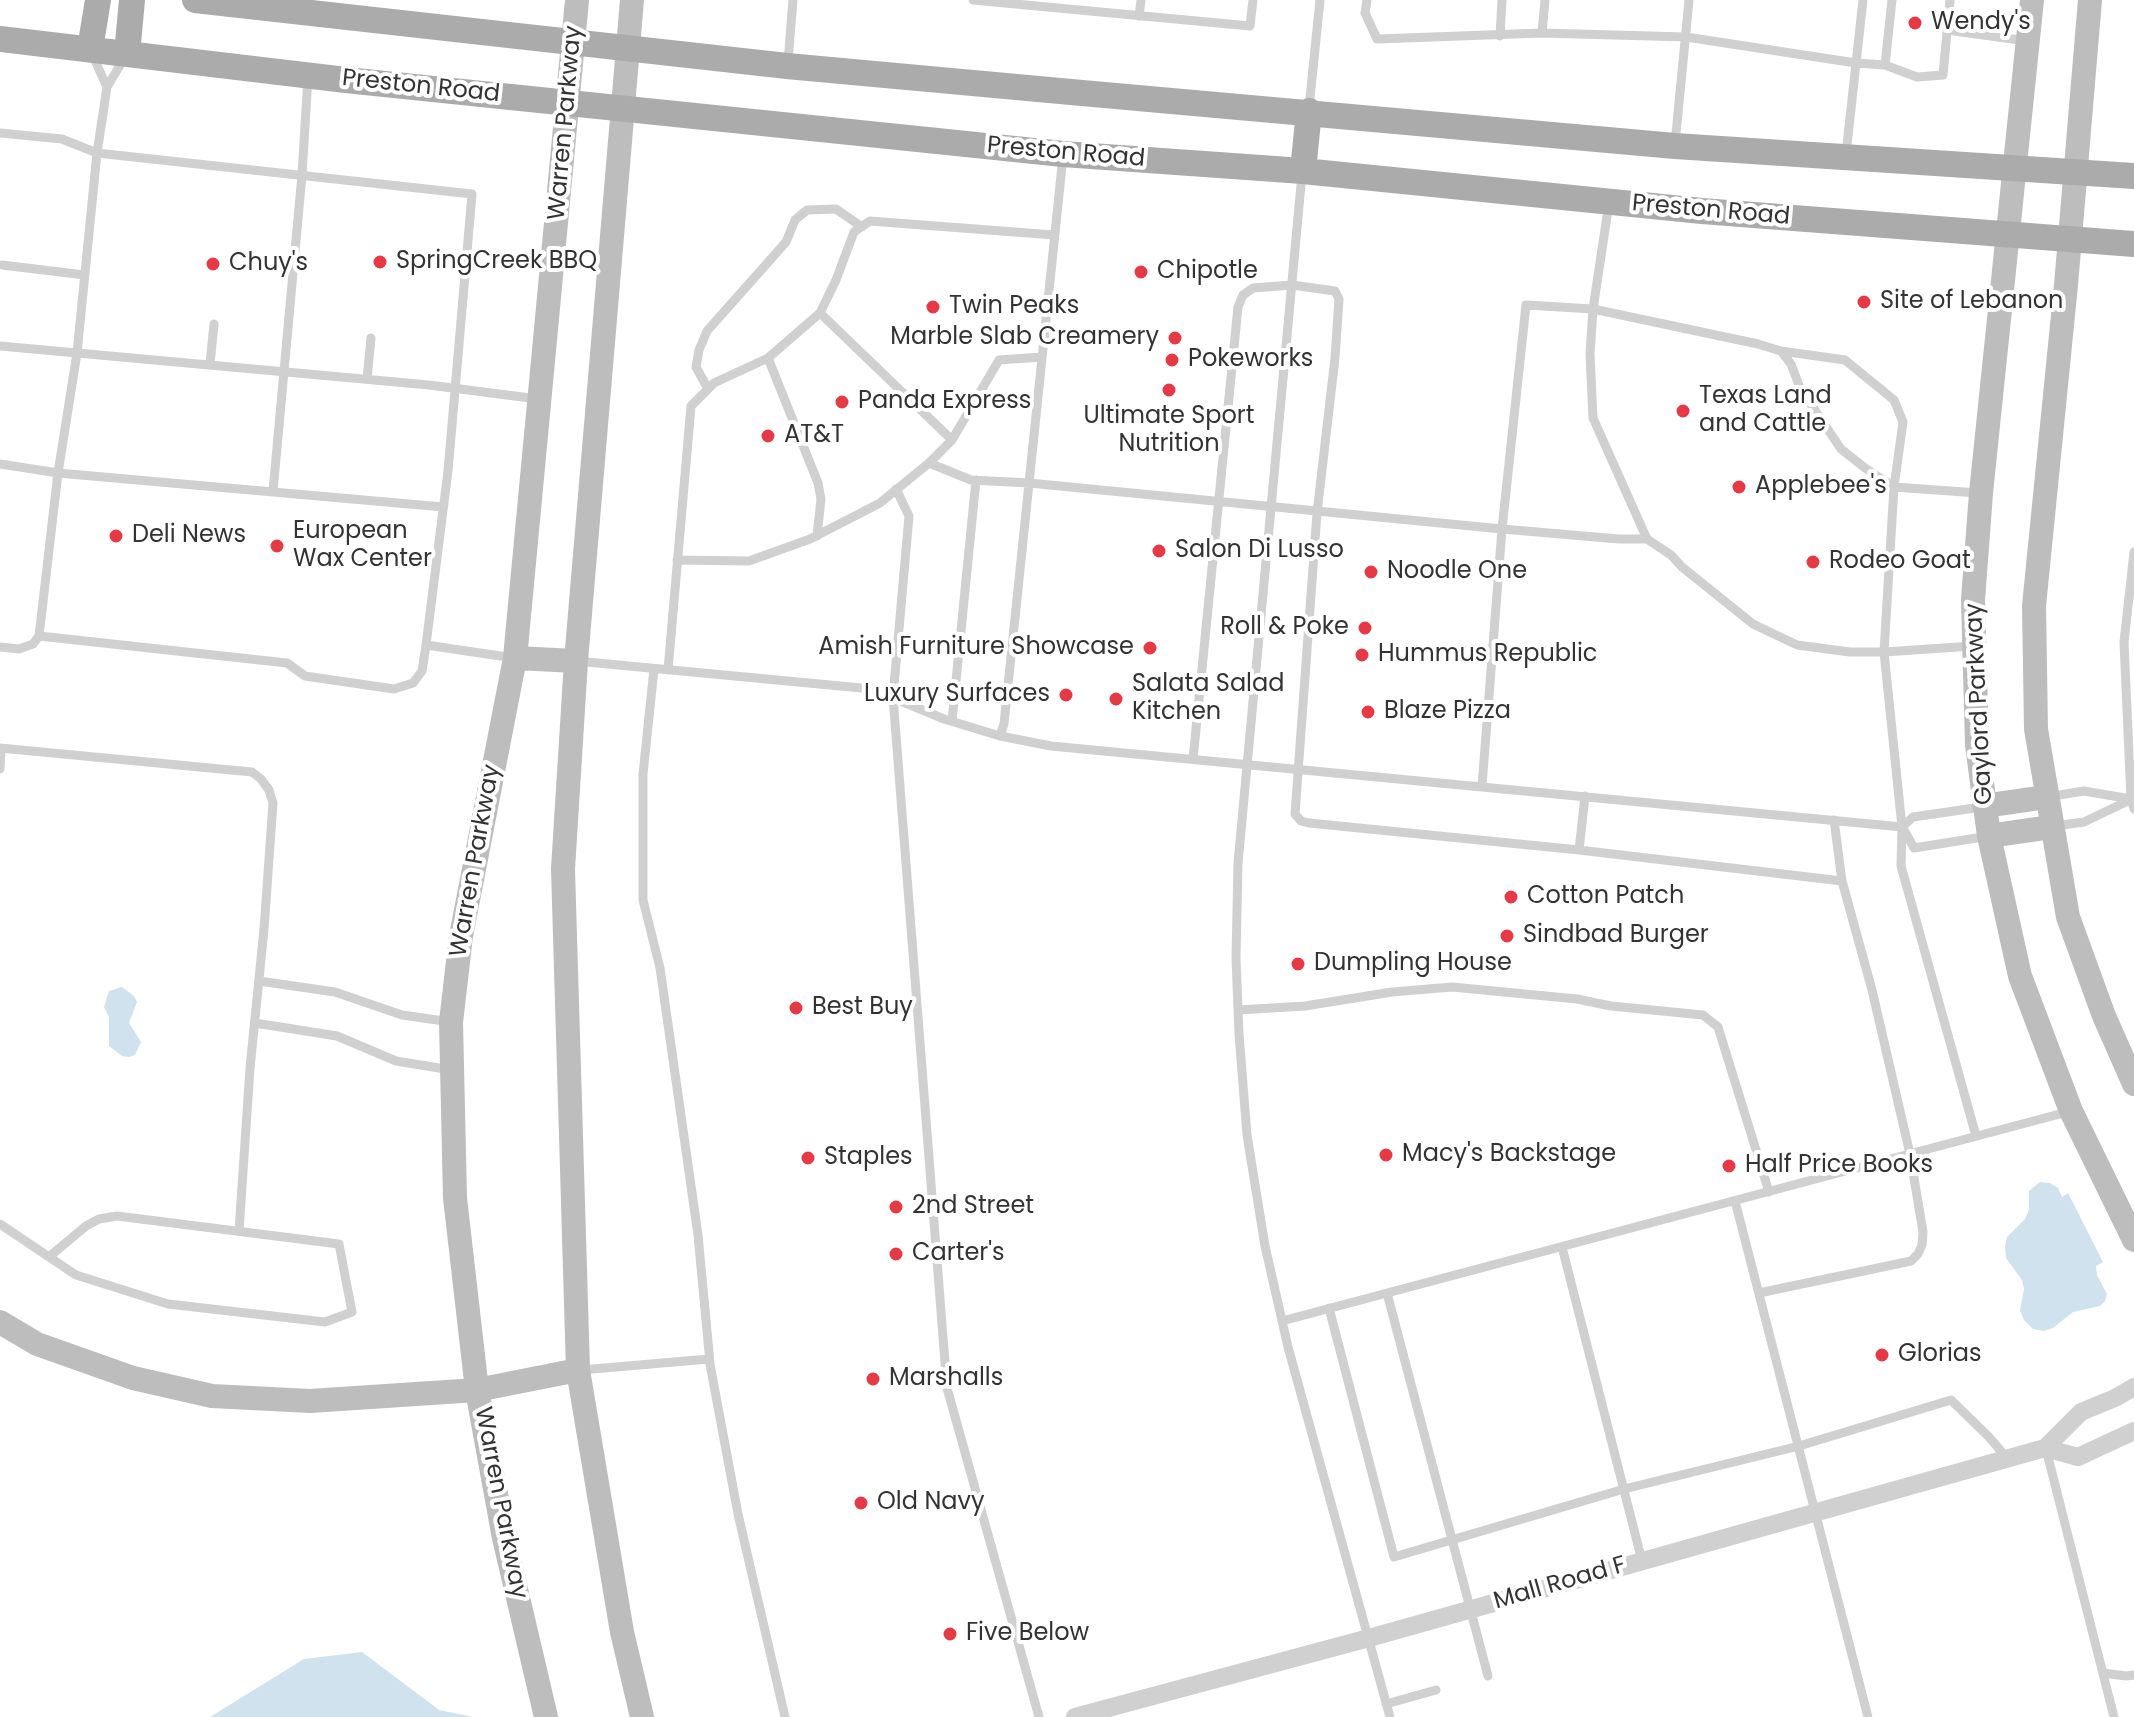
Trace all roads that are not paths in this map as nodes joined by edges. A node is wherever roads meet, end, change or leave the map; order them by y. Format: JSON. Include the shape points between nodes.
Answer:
{"nodes":[{"id":1,"x":98,"y":0,"type":"edge"},
{"id":2,"x":132,"y":0,"type":"edge"},
{"id":3,"x":195,"y":0,"type":"edge"},
{"id":4,"x":577,"y":0,"type":"edge"},
{"id":5,"x":632,"y":0,"type":"edge"},
{"id":6,"x":793,"y":0,"type":"edge"},
{"id":7,"x":973,"y":0,"type":"edge"},
{"id":8,"x":1141,"y":0,"type":"edge"},
{"id":9,"x":1253,"y":0,"type":"edge"},
{"id":10,"x":1320,"y":0,"type":"edge"},
{"id":11,"x":1367,"y":0,"type":"edge"},
{"id":12,"x":1502,"y":0,"type":"edge"},
{"id":13,"x":1545,"y":0,"type":"edge"},
{"id":14,"x":1689,"y":0,"type":"edge"},
{"id":15,"x":1863,"y":0,"type":"edge"},
{"id":16,"x":1892,"y":0,"type":"edge"},
{"id":17,"x":1950,"y":0,"type":"edge"},
{"id":18,"x":2032,"y":0,"type":"edge"},
{"id":19,"x":2090,"y":0,"type":"edge"},
{"id":20,"x":987,"y":1,"type":"edge"},
{"id":21,"x":1139,"y":16,"type":"junction"},
{"id":22,"x":1947,"y":30,"type":"junction"},
{"id":23,"x":1542,"y":33,"type":"junction"},
{"id":24,"x":1500,"y":36,"type":"junction"},
{"id":25,"x":1686,"y":37,"type":"junction"},
{"id":26,"x":0,"y":39,"type":"edge"},
{"id":27,"x":2028,"y":41,"type":"junction"},
{"id":28,"x":573,"y":43,"type":"junction"},
{"id":29,"x":628,"y":48,"type":"junction"},
{"id":30,"x":90,"y":49,"type":"junction"},
{"id":31,"x":127,"y":54,"type":"junction"},
{"id":32,"x":1856,"y":63,"type":"junction"},
{"id":33,"x":1885,"y":65,"type":"junction"},
{"id":34,"x":787,"y":66,"type":"junction"},
{"id":35,"x":308,"y":75,"type":"junction"},
{"id":36,"x":107,"y":87,"type":"junction"},
{"id":37,"x":569,"y":103,"type":"junction"},
{"id":38,"x":623,"y":108,"type":"junction"},
{"id":39,"x":1309,"y":111,"type":"junction"},
{"id":40,"x":0,"y":133,"type":"edge"},
{"id":41,"x":1675,"y":146,"type":"junction"},
{"id":42,"x":97,"y":153,"type":"junction"},
{"id":43,"x":1063,"y":154,"type":"junction"},
{"id":44,"x":1845,"y":157,"type":"junction"},
{"id":45,"x":2014,"y":170,"type":"junction"},
{"id":46,"x":1303,"y":171,"type":"junction"},
{"id":47,"x":2075,"y":174,"type":"junction"},
{"id":48,"x":302,"y":175,"type":"junction"},
{"id":49,"x":2134,"y":176,"type":"edge"},
{"id":50,"x":1609,"y":201,"type":"junction"},
{"id":51,"x":862,"y":227,"type":"junction"},
{"id":52,"x":1054,"y":235,"type":"junction"},
{"id":53,"x":2007,"y":235,"type":"junction"},
{"id":54,"x":2070,"y":239,"type":"junction"},
{"id":55,"x":2134,"y":244,"type":"edge"},
{"id":56,"x":2,"y":265,"type":"edge"},
{"id":57,"x":85,"y":275,"type":"junction"},
{"id":58,"x":1292,"y":285,"type":"junction"},
{"id":59,"x":1593,"y":309,"type":"junction"},
{"id":60,"x":820,"y":313,"type":"junction"},
{"id":61,"x":214,"y":324,"type":"dead end"},
{"id":62,"x":371,"y":338,"type":"dead end"},
{"id":63,"x":0,"y":346,"type":"edge"},
{"id":64,"x":1781,"y":351,"type":"junction"},
{"id":65,"x":77,"y":353,"type":"junction"},
{"id":66,"x":1042,"y":357,"type":"junction"},
{"id":67,"x":768,"y":358,"type":"junction"},
{"id":68,"x":210,"y":364,"type":"junction"},
{"id":69,"x":285,"y":371,"type":"junction"},
{"id":70,"x":367,"y":379,"type":"junction"},
{"id":71,"x":456,"y":387,"type":"junction"},
{"id":72,"x":708,"y":389,"type":"junction"},
{"id":73,"x":541,"y":399,"type":"junction"},
{"id":74,"x":952,"y":440,"type":"junction"},
{"id":75,"x":929,"y":463,"type":"junction"},
{"id":76,"x":0,"y":464,"type":"edge"},
{"id":77,"x":58,"y":473,"type":"junction"},
{"id":78,"x":976,"y":480,"type":"junction"},
{"id":79,"x":1029,"y":483,"type":"junction"},
{"id":80,"x":1894,"y":487,"type":"junction"},
{"id":81,"x":896,"y":489,"type":"junction"},
{"id":82,"x":273,"y":491,"type":"junction"},
{"id":83,"x":1981,"y":493,"type":"junction"},
{"id":84,"x":1218,"y":503,"type":"junction"},
{"id":85,"x":443,"y":507,"type":"junction"},
{"id":86,"x":1270,"y":509,"type":"junction"},
{"id":87,"x":1317,"y":513,"type":"junction"},
{"id":88,"x":1502,"y":529,"type":"junction"},
{"id":89,"x":817,"y":536,"type":"junction"},
{"id":90,"x":1647,"y":539,"type":"junction"},
{"id":91,"x":2134,"y":552,"type":"edge"},
{"id":92,"x":677,"y":560,"type":"junction"},
{"id":93,"x":39,"y":636,"type":"junction"},
{"id":94,"x":426,"y":645,"type":"junction"},
{"id":95,"x":1973,"y":646,"type":"junction"},
{"id":96,"x":0,"y":647,"type":"edge"},
{"id":97,"x":1884,"y":652,"type":"junction"},
{"id":98,"x":2130,"y":652,"type":"edge"},
{"id":99,"x":515,"y":658,"type":"junction"},
{"id":100,"x":576,"y":661,"type":"junction"},
{"id":101,"x":654,"y":669,"type":"junction"},
{"id":102,"x":668,"y":670,"type":"junction"},
{"id":103,"x":893,"y":697,"type":"junction"},
{"id":104,"x":952,"y":721,"type":"junction"},
{"id":105,"x":1000,"y":736,"type":"junction"},
{"id":106,"x":1,"y":748,"type":"edge"},
{"id":107,"x":1193,"y":759,"type":"junction"},
{"id":108,"x":1247,"y":764,"type":"junction"},
{"id":109,"x":1297,"y":768,"type":"junction"},
{"id":110,"x":0,"y":769,"type":"edge"},
{"id":111,"x":1482,"y":786,"type":"junction"},
{"id":112,"x":1585,"y":796,"type":"junction"},
{"id":113,"x":2046,"y":797,"type":"junction"},
{"id":114,"x":2133,"y":802,"type":"edge"},
{"id":115,"x":1984,"y":806,"type":"junction"},
{"id":116,"x":1834,"y":820,"type":"junction"},
{"id":117,"x":1902,"y":827,"type":"junction"},
{"id":118,"x":2051,"y":827,"type":"junction"},
{"id":119,"x":1989,"y":836,"type":"junction"},
{"id":120,"x":1579,"y":850,"type":"junction"},
{"id":121,"x":1842,"y":881,"type":"junction"},
{"id":122,"x":259,"y":981,"type":"junction"},
{"id":123,"x":1238,"y":1010,"type":"junction"},
{"id":124,"x":451,"y":1022,"type":"junction"},
{"id":125,"x":255,"y":1023,"type":"junction"},
{"id":126,"x":451,"y":1070,"type":"junction"},
{"id":127,"x":2134,"y":1084,"type":"edge"},
{"id":128,"x":2071,"y":1111,"type":"junction"},
{"id":129,"x":1976,"y":1136,"type":"junction"},
{"id":130,"x":1910,"y":1154,"type":"junction"},
{"id":131,"x":1769,"y":1192,"type":"junction"},
{"id":132,"x":1735,"y":1201,"type":"junction"},
{"id":133,"x":0,"y":1224,"type":"edge"},
{"id":134,"x":239,"y":1231,"type":"junction"},
{"id":135,"x":2134,"y":1240,"type":"edge"},
{"id":136,"x":1562,"y":1247,"type":"junction"},
{"id":137,"x":50,"y":1256,"type":"junction"},
{"id":138,"x":1387,"y":1293,"type":"junction"},
{"id":139,"x":1759,"y":1293,"type":"junction"},
{"id":140,"x":1329,"y":1308,"type":"junction"},
{"id":141,"x":1282,"y":1321,"type":"junction"},
{"id":142,"x":0,"y":1322,"type":"edge"},
{"id":143,"x":710,"y":1363,"type":"junction"},
{"id":144,"x":578,"y":1370,"type":"junction"},
{"id":145,"x":2134,"y":1387,"type":"edge"},
{"id":146,"x":477,"y":1390,"type":"junction"},
{"id":147,"x":2134,"y":1431,"type":"edge"},
{"id":148,"x":1799,"y":1446,"type":"junction"},
{"id":149,"x":2045,"y":1448,"type":"junction"},
{"id":150,"x":2007,"y":1459,"type":"junction"},
{"id":151,"x":1624,"y":1489,"type":"junction"},
{"id":152,"x":1816,"y":1513,"type":"junction"},
{"id":153,"x":1452,"y":1538,"type":"junction"},
{"id":154,"x":1642,"y":1561,"type":"junction"},
{"id":155,"x":1471,"y":1609,"type":"junction"},
{"id":156,"x":1369,"y":1638,"type":"junction"},
{"id":157,"x":2103,"y":1673,"type":"junction"},
{"id":158,"x":2134,"y":1675,"type":"edge"},
{"id":159,"x":1488,"y":1676,"type":"dead end"},
{"id":160,"x":1436,"y":1690,"type":"dead end"},
{"id":161,"x":1386,"y":1704,"type":"junction"},
{"id":162,"x":546,"y":1717,"type":"edge"},
{"id":163,"x":642,"y":1717,"type":"edge"},
{"id":164,"x":785,"y":1717,"type":"edge"},
{"id":165,"x":1039,"y":1717,"type":"edge"},
{"id":166,"x":1075,"y":1717,"type":"edge"},
{"id":167,"x":1390,"y":1717,"type":"edge"},
{"id":168,"x":1868,"y":1717,"type":"edge"},
{"id":169,"x":2114,"y":1717,"type":"edge"}],
"edges":[{"from":1,"to":30,"type":"main road"},
{"from":2,"to":31,"type":"main road"},
{"from":3,"to":28,"type":"main road"},
{"from":4,"to":28,"type":"main road","name":"Warren Parkway"},
{"from":5,"to":29,"type":"main road"},
{"from":6,"to":34,"type":"lane"},
{"from":7,"to":20,"type":"lane"},
{"from":8,"to":21,"type":"lane"},
{"from":9,"to":21,"type":"lane","via":[[1250,26]]},
{"from":10,"to":39,"type":"lane"},
{"from":11,"to":24,"type":"lane","via":[[1365,13],[1377,39]]},
{"from":12,"to":24,"type":"lane"},
{"from":13,"to":23,"type":"lane"},
{"from":14,"to":25,"type":"lane"},
{"from":15,"to":32,"type":"lane"},
{"from":16,"to":33,"type":"lane"},
{"from":17,"to":22,"type":"lane"},
{"from":18,"to":27,"type":"main road","name":"Gaylord Parkway"},
{"from":19,"to":47,"type":"main road"},
{"from":20,"to":21,"type":"lane"},
{"from":22,"to":27,"type":"lane"},
{"from":22,"to":33,"type":"lane","via":[[1943,75],[1917,77]]},
{"from":23,"to":24,"type":"lane"},
{"from":23,"to":25,"type":"lane"},
{"from":25,"to":32,"type":"lane"},
{"from":25,"to":41,"type":"lane"},
{"from":26,"to":30,"type":"main road","name":"Preston Road"},
{"from":27,"to":45,"type":"main road","name":"Gaylord Parkway"},
{"from":28,"to":29,"type":"main road"},
{"from":28,"to":37,"type":"main road","name":"Warren Parkway"},
{"from":29,"to":34,"type":"main road"},
{"from":29,"to":38,"type":"main road"},
{"from":30,"to":31,"type":"main road","name":"Preston Road"},
{"from":30,"to":36,"type":"lane"},
{"from":31,"to":35,"type":"main road","name":"Preston Road"},
{"from":31,"to":36,"type":"lane"},
{"from":32,"to":33,"type":"lane"},
{"from":32,"to":44,"type":"lane"},
{"from":34,"to":39,"type":"main road"},
{"from":35,"to":37,"type":"main road","name":"Preston Road"},
{"from":35,"to":48,"type":"lane"},
{"from":36,"to":42,"type":"lane"},
{"from":37,"to":38,"type":"main road","name":"Preston Road"},
{"from":37,"to":73,"type":"main road","name":"Warren Parkway"},
{"from":38,"to":43,"type":"main road","name":"Preston Road"},
{"from":38,"to":100,"type":"main road"},
{"from":39,"to":41,"type":"main road"},
{"from":39,"to":46,"type":"main road"},
{"from":40,"to":42,"type":"lane","via":[[62,139]]},
{"from":41,"to":44,"type":"main road"},
{"from":42,"to":48,"type":"lane"},
{"from":42,"to":57,"type":"lane"},
{"from":43,"to":46,"type":"main road","name":"Preston Road"},
{"from":43,"to":52,"type":"lane"},
{"from":44,"to":45,"type":"main road"},
{"from":45,"to":47,"type":"main road"},
{"from":45,"to":53,"type":"main road","name":"Gaylord Parkway"},
{"from":46,"to":50,"type":"main road","name":"Preston Road"},
{"from":46,"to":58,"type":"lane"},
{"from":47,"to":49,"type":"main road"},
{"from":47,"to":54,"type":"main road"},
{"from":48,"to":69,"type":"lane"},
{"from":48,"to":71,"type":"lane","via":[[472,194]]},
{"from":50,"to":53,"type":"main road","name":"Preston Road"},
{"from":50,"to":59,"type":"lane"},
{"from":51,"to":52,"type":"lane","via":[[870,221]]},
{"from":51,"to":60,"type":"lane","via":[[854,232]]},
{"from":51,"to":72,"type":"lane","via":[[836,209],[807,210],[795,220],[786,242],[707,331],[696,367]]},
{"from":52,"to":66,"type":"lane"},
{"from":53,"to":54,"type":"main road","name":"Preston Road"},
{"from":53,"to":83,"type":"main road","name":"Gaylord Parkway"},
{"from":54,"to":55,"type":"main road","name":"Preston Road"},
{"from":54,"to":113,"type":"main road","via":[[2034,606],[2036,729]]},
{"from":56,"to":57,"type":"lane"},
{"from":57,"to":65,"type":"lane"},
{"from":58,"to":84,"type":"lane","via":[[1253,288],[1238,307]]},
{"from":58,"to":86,"type":"lane"},
{"from":58,"to":87,"type":"lane","via":[[1335,291],[1339,299]]},
{"from":59,"to":64,"type":"lane"},
{"from":59,"to":88,"type":"lane","via":[[1526,305]]},
{"from":59,"to":90,"type":"lane","via":[[1593,418]]},
{"from":60,"to":67,"type":"lane"},
{"from":60,"to":74,"type":"lane"},
{"from":61,"to":68,"type":"lane"},
{"from":62,"to":70,"type":"lane"},
{"from":63,"to":65,"type":"lane"},
{"from":64,"to":80,"type":"lane","via":[[1841,449]]},
{"from":64,"to":80,"type":"lane","via":[[1845,360],[1894,400],[1903,422]]},
{"from":65,"to":68,"type":"lane"},
{"from":65,"to":77,"type":"lane"},
{"from":66,"to":74,"type":"lane","via":[[999,360]]},
{"from":66,"to":79,"type":"lane"},
{"from":67,"to":72,"type":"lane"},
{"from":67,"to":89,"type":"lane","via":[[818,483]]},
{"from":68,"to":69,"type":"lane"},
{"from":69,"to":70,"type":"lane"},
{"from":69,"to":82,"type":"lane"},
{"from":70,"to":71,"type":"lane"},
{"from":71,"to":73,"type":"lane"},
{"from":71,"to":85,"type":"lane"},
{"from":72,"to":92,"type":"lane","via":[[691,406]]},
{"from":73,"to":99,"type":"main road","name":"Warren Parkway"},
{"from":74,"to":75,"type":"lane"},
{"from":75,"to":78,"type":"lane"},
{"from":75,"to":81,"type":"lane"},
{"from":76,"to":77,"type":"lane"},
{"from":77,"to":82,"type":"lane"},
{"from":77,"to":93,"type":"lane"},
{"from":78,"to":79,"type":"lane"},
{"from":78,"to":104,"type":"lane"},
{"from":79,"to":84,"type":"lane"},
{"from":79,"to":105,"type":"lane"},
{"from":80,"to":83,"type":"lane"},
{"from":80,"to":97,"type":"lane"},
{"from":81,"to":89,"type":"lane"},
{"from":81,"to":103,"type":"lane","via":[[909,516]]},
{"from":82,"to":85,"type":"lane"},
{"from":83,"to":95,"type":"main road","name":"Gaylord Parkway"},
{"from":84,"to":86,"type":"lane"},
{"from":84,"to":107,"type":"lane"},
{"from":85,"to":94,"type":"lane"},
{"from":86,"to":87,"type":"lane"},
{"from":86,"to":108,"type":"lane"},
{"from":87,"to":88,"type":"lane"},
{"from":87,"to":109,"type":"lane"},
{"from":88,"to":90,"type":"lane"},
{"from":88,"to":111,"type":"lane"},
{"from":89,"to":92,"type":"lane","via":[[749,561]]},
{"from":90,"to":97,"type":"lane","via":[[1753,624],[1797,645]]},
{"from":91,"to":98,"type":"lane"},
{"from":92,"to":102,"type":"lane"},
{"from":93,"to":94,"type":"lane","via":[[287,663],[305,676],[394,689],[413,683],[422,671]]},
{"from":93,"to":96,"type":"lane","via":[[19,649]]},
{"from":94,"to":99,"type":"lane"},
{"from":95,"to":97,"type":"lane"},
{"from":95,"to":115,"type":"main road","name":"Gaylord Parkway"},
{"from":97,"to":117,"type":"lane"},
{"from":98,"to":114,"type":"lane"},
{"from":99,"to":100,"type":"main road"},
{"from":99,"to":124,"type":"main road","name":"Warren Parkway","via":[[461,936]]},
{"from":100,"to":101,"type":"lane"},
{"from":100,"to":144,"type":"main road","via":[[563,869]]},
{"from":101,"to":102,"type":"lane"},
{"from":101,"to":143,"type":"lane","via":[[643,774],[643,900],[660,968],[698,1235]]},
{"from":102,"to":103,"type":"lane","via":[[872,689]]},
{"from":103,"to":104,"type":"lane"},
{"from":103,"to":165,"type":"lane","via":[[947,1388]]},
{"from":104,"to":105,"type":"lane"},
{"from":105,"to":107,"type":"lane"},
{"from":106,"to":110,"type":"lane"},
{"from":106,"to":122,"type":"lane","via":[[252,772],[261,779],[273,803]]},
{"from":107,"to":108,"type":"lane"},
{"from":108,"to":109,"type":"lane"},
{"from":108,"to":123,"type":"lane","via":[[1238,863]]},
{"from":109,"to":111,"type":"lane"},
{"from":109,"to":120,"type":"lane","via":[[1295,814],[1301,821]]},
{"from":111,"to":112,"type":"lane"},
{"from":112,"to":116,"type":"lane"},
{"from":112,"to":120,"type":"lane"},
{"from":113,"to":114,"type":"lane","via":[[2084,791]]},
{"from":113,"to":115,"type":"main road"},
{"from":113,"to":118,"type":"main road"},
{"from":114,"to":118,"type":"lane","via":[[2084,822]]},
{"from":115,"to":117,"type":"lane","via":[[1913,817]]},
{"from":115,"to":119,"type":"main road","name":"Gaylord Parkway"},
{"from":116,"to":117,"type":"lane"},
{"from":116,"to":121,"type":"lane"},
{"from":117,"to":119,"type":"lane","via":[[1914,848]]},
{"from":117,"to":129,"type":"lane","via":[[1901,866]]},
{"from":118,"to":119,"type":"main road"},
{"from":118,"to":127,"type":"main road","via":[[2068,917]]},
{"from":119,"to":128,"type":"main road","name":"Gaylord Parkway","via":[[2020,976]]},
{"from":120,"to":121,"type":"lane"},
{"from":121,"to":130,"type":"lane"},
{"from":122,"to":124,"type":"lane","via":[[335,992],[402,1015]]},
{"from":122,"to":125,"type":"lane"},
{"from":123,"to":131,"type":"lane","via":[[1452,987],[1703,1015],[1718,1027]]},
{"from":123,"to":141,"type":"lane","via":[[1247,1135]]},
{"from":124,"to":126,"type":"main road","name":"Warren Parkway"},
{"from":125,"to":126,"type":"lane","via":[[337,1036],[380,1057]]},
{"from":125,"to":134,"type":"lane"},
{"from":126,"to":146,"type":"main road","name":"Warren Parkway","via":[[455,1198]]},
{"from":128,"to":129,"type":"lane"},
{"from":128,"to":135,"type":"main road","name":"Gaylord Parkway"},
{"from":129,"to":130,"type":"lane"},
{"from":130,"to":131,"type":"lane"},
{"from":130,"to":139,"type":"lane","via":[[1923,1232],[1911,1261]]},
{"from":131,"to":132,"type":"lane"},
{"from":132,"to":136,"type":"lane"},
{"from":132,"to":139,"type":"lane"},
{"from":133,"to":137,"type":"lane"},
{"from":134,"to":137,"type":"lane","via":[[117,1216],[86,1226]]},
{"from":134,"to":137,"type":"lane","via":[[339,1244],[352,1312],[325,1322],[168,1304],[76,1275]]},
{"from":136,"to":138,"type":"lane"},
{"from":136,"to":151,"type":"lane"},
{"from":138,"to":140,"type":"lane"},
{"from":138,"to":153,"type":"lane"},
{"from":139,"to":148,"type":"lane"},
{"from":140,"to":141,"type":"lane"},
{"from":140,"to":153,"type":"lane","via":[[1394,1557]]},
{"from":141,"to":156,"type":"lane"},
{"from":142,"to":146,"type":"main road","via":[[37,1344],[119,1373],[212,1396],[310,1401]]},
{"from":143,"to":144,"type":"lane","via":[[709,1359]]},
{"from":143,"to":164,"type":"lane"},
{"from":144,"to":146,"type":"main road"},
{"from":144,"to":163,"type":"main road","via":[[622,1632]]},
{"from":145,"to":149,"type":"street","name":"Mall Road F","via":[[2081,1412]]},
{"from":146,"to":162,"type":"main road","name":"Warren Parkway","via":[[504,1538]]},
{"from":147,"to":149,"type":"street","name":"Mall Road F","via":[[2078,1457]]},
{"from":148,"to":150,"type":"lane","via":[[1951,1400]]},
{"from":148,"to":151,"type":"lane"},
{"from":148,"to":152,"type":"lane"},
{"from":149,"to":150,"type":"street","name":"Mall Road F"},
{"from":149,"to":157,"type":"lane"},
{"from":150,"to":152,"type":"street","name":"Mall Road F"},
{"from":151,"to":153,"type":"lane"},
{"from":151,"to":154,"type":"lane"},
{"from":152,"to":154,"type":"street","name":"Mall Road F"},
{"from":152,"to":168,"type":"lane"},
{"from":153,"to":155,"type":"lane"},
{"from":154,"to":155,"type":"street","name":"Mall Road F"},
{"from":155,"to":156,"type":"street","name":"Mall Road F"},
{"from":155,"to":159,"type":"lane"},
{"from":156,"to":161,"type":"lane"},
{"from":156,"to":166,"type":"street","name":"Mall Road F"},
{"from":157,"to":158,"type":"lane"},
{"from":157,"to":169,"type":"lane"},
{"from":160,"to":161,"type":"lane"},
{"from":161,"to":167,"type":"lane"}]}
